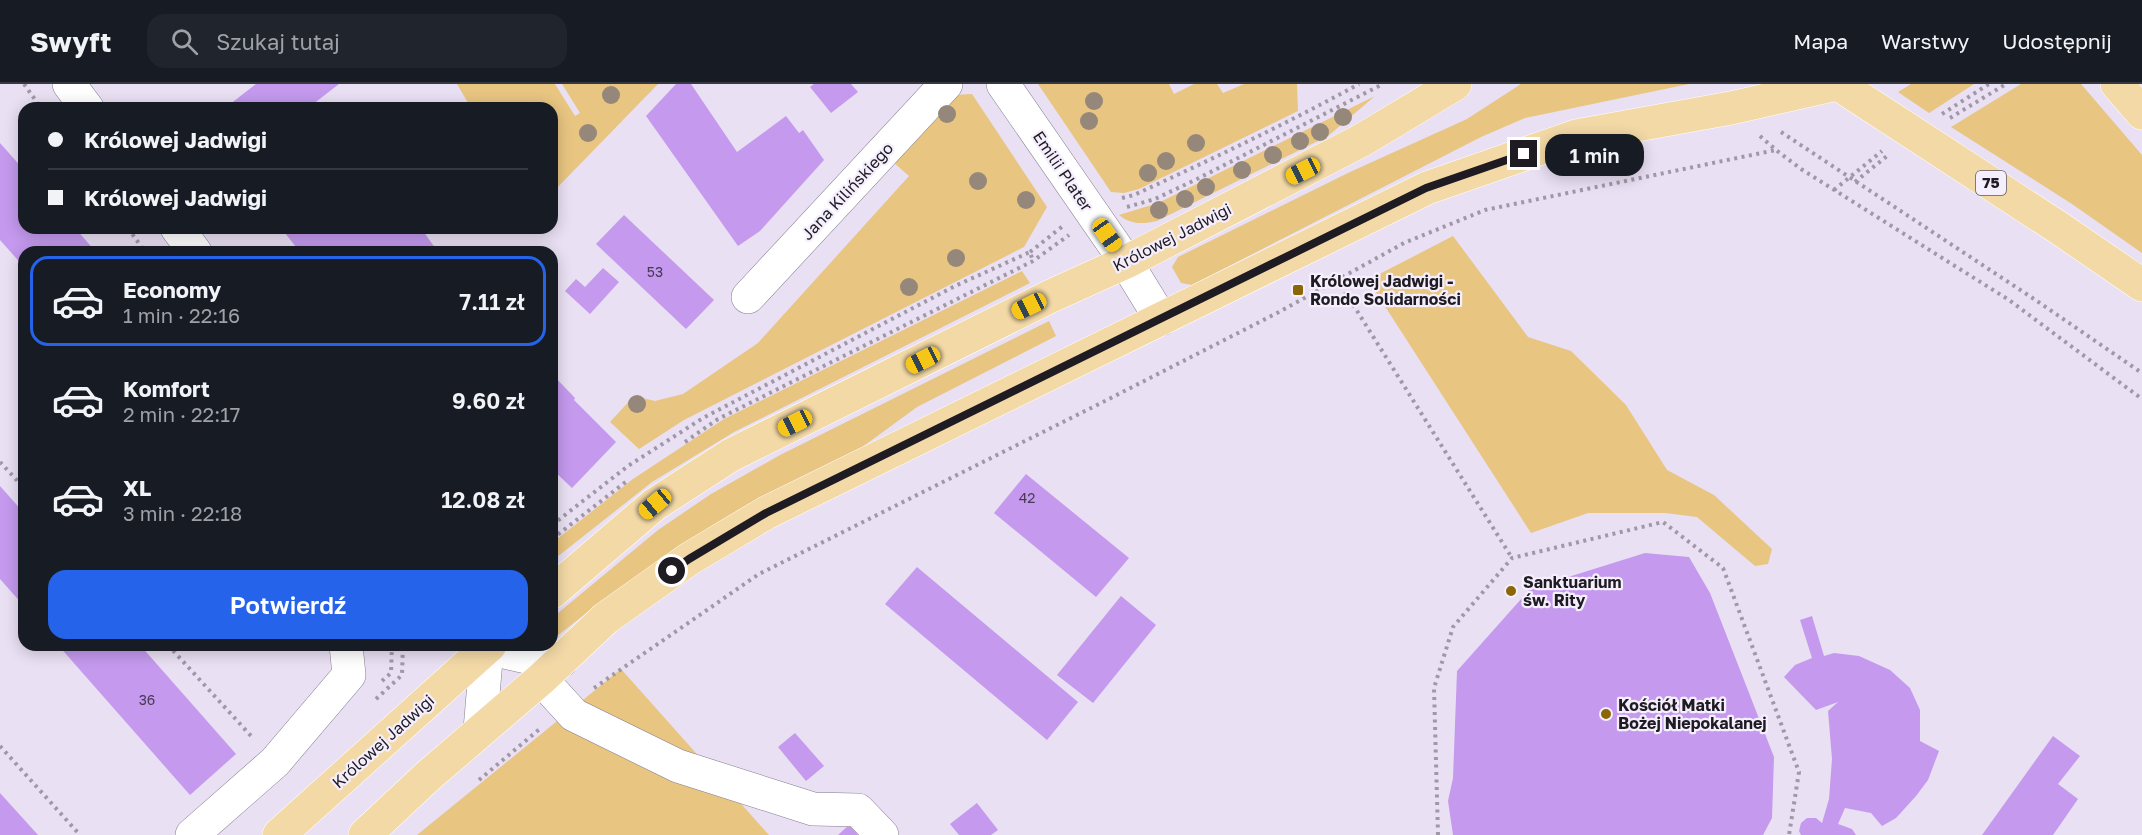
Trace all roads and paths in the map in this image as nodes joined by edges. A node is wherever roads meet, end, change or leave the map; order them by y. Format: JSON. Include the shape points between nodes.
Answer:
{"nodes":[{"id":1,"x":24,"y":84,"type":"edge"},
{"id":2,"x":69,"y":84,"type":"edge"},
{"id":3,"x":946,"y":84,"type":"edge"},
{"id":4,"x":1004,"y":84,"type":"edge"},
{"id":5,"x":1359,"y":84,"type":"edge"},
{"id":6,"x":1383,"y":84,"type":"edge"},
{"id":7,"x":1455,"y":84,"type":"edge"},
{"id":8,"x":1837,"y":84,"type":"edge"},
{"id":9,"x":1989,"y":84,"type":"edge"},
{"id":10,"x":2006,"y":84,"type":"edge"},
{"id":11,"x":2118,"y":84,"type":"edge"},
{"id":12,"x":37,"y":102,"type":"edge"},
{"id":13,"x":82,"y":102,"type":"edge"},
{"id":14,"x":2142,"y":113,"type":"edge"},
{"id":15,"x":1936,"y":118,"type":"dead end"},
{"id":16,"x":1944,"y":121,"type":"dead end"},
{"id":17,"x":1776,"y":128,"type":"dead end"},
{"id":18,"x":1890,"y":154,"type":"dead end"},
{"id":19,"x":1855,"y":182,"type":"junction"},
{"id":20,"x":1093,"y":214,"type":"junction"},
{"id":21,"x":1030,"y":252,"type":"junction"},
{"id":22,"x":1126,"y":262,"type":"junction"},
{"id":23,"x":1337,"y":279,"type":"junction"},
{"id":24,"x":2142,"y":285,"type":"edge"},
{"id":25,"x":748,"y":297,"type":"dead end"},
{"id":26,"x":1161,"y":319,"type":"junction"},
{"id":27,"x":2142,"y":373,"type":"edge"},
{"id":28,"x":2142,"y":399,"type":"edge"},
{"id":29,"x":0,"y":462,"type":"edge"},
{"id":30,"x":18,"y":482,"type":"edge"},
{"id":31,"x":558,"y":520,"type":"edge"},
{"id":32,"x":1512,"y":558,"type":"junction"},
{"id":33,"x":558,"y":587,"type":"edge"},
{"id":34,"x":173,"y":651,"type":"edge"},
{"id":35,"x":346,"y":651,"type":"edge"},
{"id":36,"x":481,"y":651,"type":"edge"},
{"id":37,"x":487,"y":651,"type":"edge"},
{"id":38,"x":505,"y":651,"type":"edge"},
{"id":39,"x":551,"y":670,"type":"junction"},
{"id":40,"x":566,"y":707,"type":"junction"},
{"id":41,"x":480,"y":730,"type":"junction"},
{"id":42,"x":0,"y":746,"type":"edge"},
{"id":43,"x":275,"y":762,"type":"junction"},
{"id":44,"x":476,"y":782,"type":"dead end"},
{"id":45,"x":80,"y":835,"type":"edge"},
{"id":46,"x":192,"y":835,"type":"edge"},
{"id":47,"x":279,"y":835,"type":"edge"},
{"id":48,"x":365,"y":835,"type":"edge"},
{"id":49,"x":882,"y":835,"type":"edge"},
{"id":50,"x":1438,"y":835,"type":"edge"},
{"id":51,"x":1789,"y":835,"type":"edge"}],
"edges":[{"from":1,"to":12,"type":"path"},
{"from":2,"to":13,"type":"street"},
{"from":3,"to":25,"type":"street","name":"Jana Kilińskiego"},
{"from":4,"to":20,"type":"street","name":"Emilii Plater"},
{"from":5,"to":20,"type":"path"},
{"from":6,"to":20,"type":"path","via":[[1155,198]]},
{"from":7,"to":22,"type":"main road","name":"Królowej Jadwigi","via":[[1362,140]]},
{"from":8,"to":24,"type":"main road","number":"75"},
{"from":8,"to":26,"type":"main road","via":[[1576,136],[1473,171],[1426,188]]},
{"from":9,"to":15,"type":"path"},
{"from":10,"to":16,"type":"path"},
{"from":11,"to":14,"type":"main road"},
{"from":17,"to":19,"type":"path"},
{"from":18,"to":19,"type":"path"},
{"from":19,"to":27,"type":"path"},
{"from":20,"to":21,"type":"path"},
{"from":20,"to":21,"type":"path","via":[[1033,261]]},
{"from":20,"to":22,"type":"street","name":"Emilii Plater"},
{"from":21,"to":31,"type":"path","via":[[955,286],[703,418],[628,465]]},
{"from":22,"to":26,"type":"street","name":"Emilii Plater"},
{"from":22,"to":33,"type":"main road","name":"Królowej Jadwigi","via":[[731,455],[655,504]]},
{"from":23,"to":28,"type":"path","via":[[1404,243],[1485,210],[1776,150],[2009,300]]},
{"from":23,"to":32,"type":"path"},
{"from":23,"to":40,"type":"path","via":[[1105,401],[759,574]]},
{"from":26,"to":39,"type":"main road","via":[[766,513],[689,559],[616,611]]},
{"from":29,"to":30,"type":"path"},
{"from":32,"to":50,"type":"path","via":[[1453,627],[1434,688]]},
{"from":32,"to":51,"type":"path","via":[[1663,522],[1723,568],[1799,772]]},
{"from":34,"to":43,"type":"path"},
{"from":35,"to":43,"type":"street","via":[[349,675]]},
{"from":36,"to":47,"type":"main road","name":"Królowej Jadwigi"},
{"from":37,"to":41,"type":"street"},
{"from":38,"to":39,"type":"street"},
{"from":39,"to":40,"type":"street"},
{"from":39,"to":41,"type":"main road"},
{"from":40,"to":44,"type":"path"},
{"from":40,"to":49,"type":"street","via":[[574,715],[678,766],[813,809],[858,810]]},
{"from":41,"to":48,"type":"main road"},
{"from":42,"to":45,"type":"path"},
{"from":43,"to":46,"type":"street"}]}
